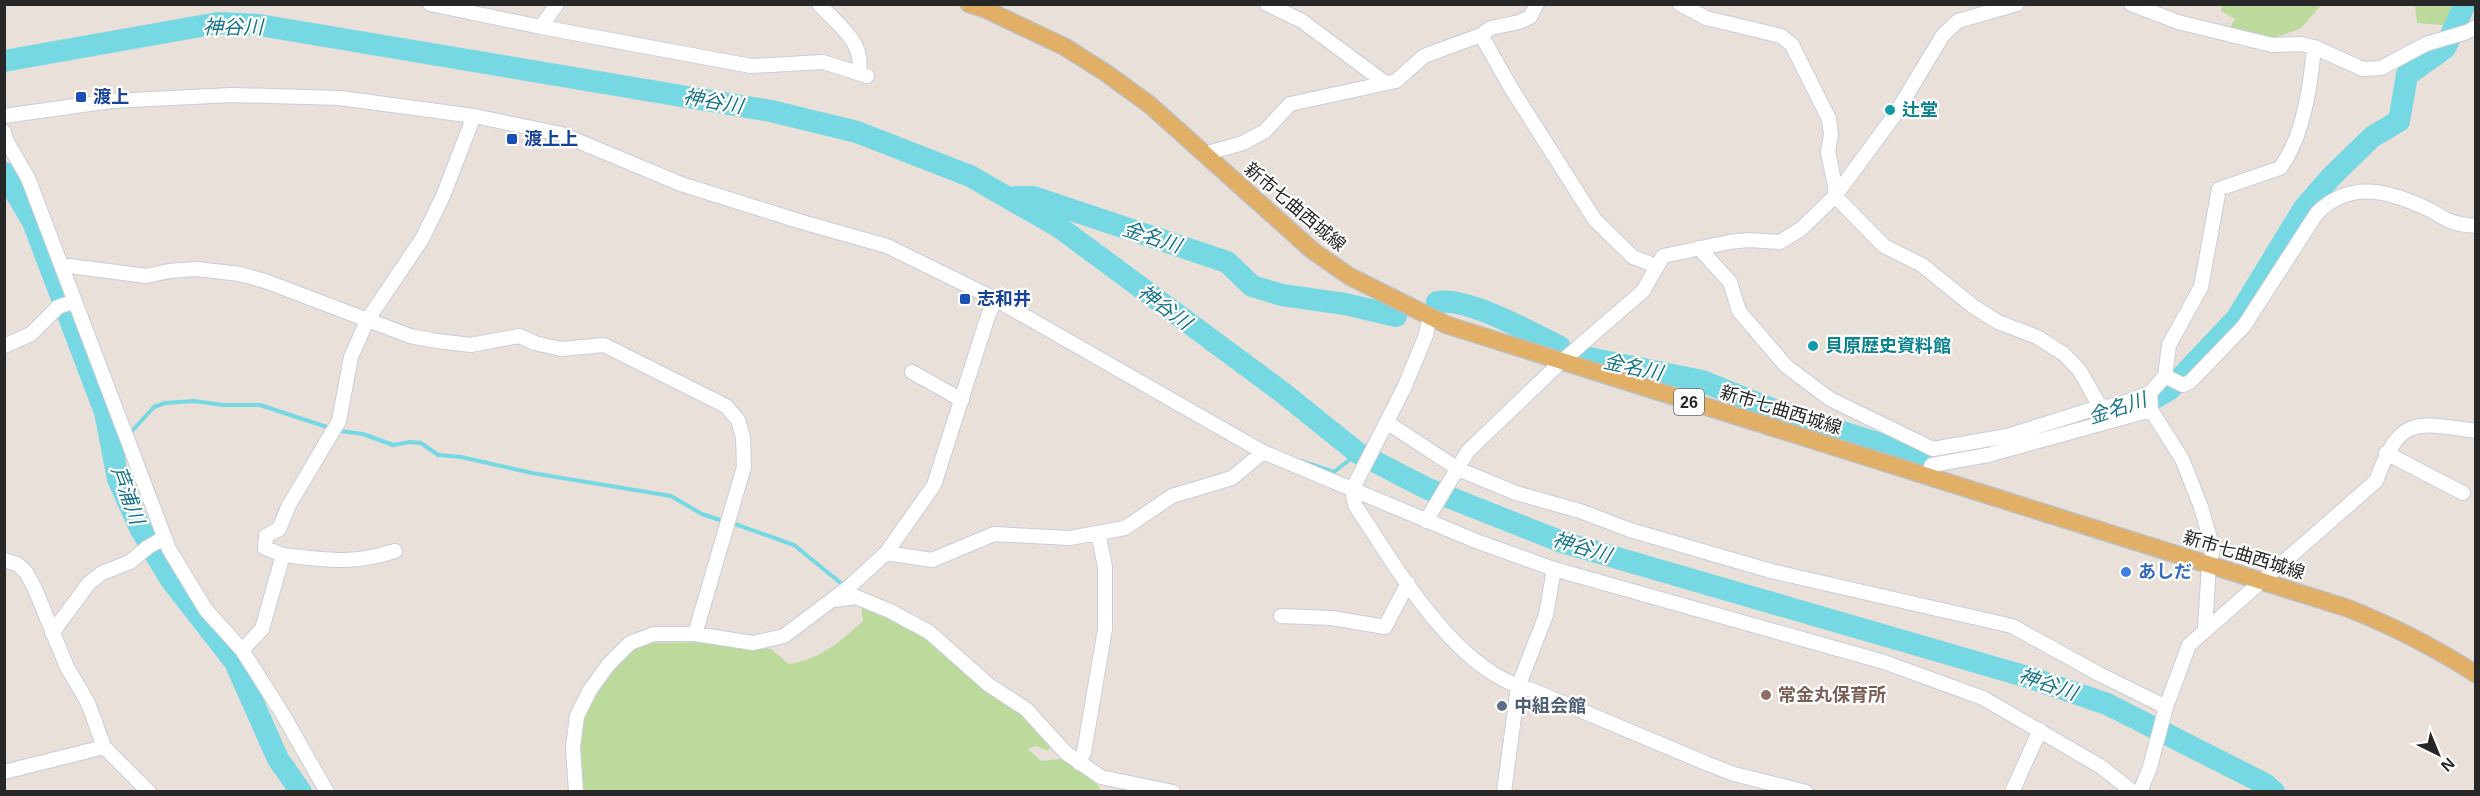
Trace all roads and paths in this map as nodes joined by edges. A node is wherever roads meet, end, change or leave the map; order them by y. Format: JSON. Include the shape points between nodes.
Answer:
{"nodes":[{"id":1,"x":430,"y":4,"type":"edge"},
{"id":2,"x":557,"y":4,"type":"edge"},
{"id":3,"x":819,"y":4,"type":"edge"},
{"id":4,"x":969,"y":4,"type":"edge"},
{"id":5,"x":1267,"y":4,"type":"edge"},
{"id":6,"x":1537,"y":4,"type":"edge"},
{"id":7,"x":1680,"y":4,"type":"edge"},
{"id":8,"x":2131,"y":4,"type":"edge"},
{"id":9,"x":2016,"y":5,"type":"edge"},
{"id":10,"x":541,"y":27,"type":"junction"},
{"id":11,"x":2475,"y":27,"type":"edge"},
{"id":12,"x":1481,"y":35,"type":"junction"},
{"id":13,"x":2314,"y":47,"type":"junction"},
{"id":14,"x":1384,"y":82,"type":"junction"},
{"id":15,"x":4,"y":116,"type":"edge"},
{"id":16,"x":474,"y":116,"type":"junction"},
{"id":17,"x":4,"y":132,"type":"edge"},
{"id":18,"x":1204,"y":154,"type":"junction"},
{"id":19,"x":1835,"y":196,"type":"junction"},
{"id":20,"x":2475,"y":226,"type":"edge"},
{"id":21,"x":1699,"y":248,"type":"junction"},
{"id":22,"x":1656,"y":266,"type":"junction"},
{"id":23,"x":62,"y":268,"type":"junction"},
{"id":24,"x":995,"y":299,"type":"junction"},
{"id":25,"x":66,"y":304,"type":"junction"},
{"id":26,"x":1429,"y":317,"type":"junction"},
{"id":27,"x":368,"y":319,"type":"junction"},
{"id":28,"x":4,"y":346,"type":"edge"},
{"id":29,"x":1561,"y":362,"type":"junction"},
{"id":30,"x":912,"y":372,"type":"dead end"},
{"id":31,"x":2165,"y":376,"type":"junction"},
{"id":32,"x":2150,"y":393,"type":"junction"},
{"id":33,"x":962,"y":400,"type":"junction"},
{"id":34,"x":2099,"y":405,"type":"junction"},
{"id":35,"x":2151,"y":410,"type":"junction"},
{"id":36,"x":1388,"y":423,"type":"junction"},
{"id":37,"x":2475,"y":431,"type":"edge"},
{"id":38,"x":1263,"y":452,"type":"junction"},
{"id":39,"x":2386,"y":453,"type":"junction"},
{"id":40,"x":1458,"y":469,"type":"junction"},
{"id":41,"x":1927,"y":475,"type":"junction"},
{"id":42,"x":1354,"y":487,"type":"junction"},
{"id":43,"x":2463,"y":493,"type":"dead end"},
{"id":44,"x":1426,"y":521,"type":"junction"},
{"id":45,"x":1098,"y":533,"type":"junction"},
{"id":46,"x":155,"y":543,"type":"junction"},
{"id":47,"x":395,"y":551,"type":"dead end"},
{"id":48,"x":886,"y":553,"type":"junction"},
{"id":49,"x":283,"y":555,"type":"junction"},
{"id":50,"x":4,"y":560,"type":"edge"},
{"id":51,"x":2209,"y":565,"type":"junction"},
{"id":52,"x":1554,"y":569,"type":"junction"},
{"id":53,"x":2263,"y":582,"type":"junction"},
{"id":54,"x":1408,"y":583,"type":"junction"},
{"id":55,"x":834,"y":600,"type":"junction"},
{"id":56,"x":1281,"y":616,"type":"dead end"},
{"id":57,"x":2205,"y":628,"type":"junction"},
{"id":58,"x":52,"y":633,"type":"junction"},
{"id":59,"x":695,"y":634,"type":"junction"},
{"id":60,"x":242,"y":650,"type":"junction"},
{"id":61,"x":2475,"y":674,"type":"edge"},
{"id":62,"x":1518,"y":687,"type":"junction"},
{"id":63,"x":2166,"y":707,"type":"junction"},
{"id":64,"x":2040,"y":730,"type":"junction"},
{"id":65,"x":104,"y":747,"type":"junction"},
{"id":66,"x":1079,"y":763,"type":"junction"},
{"id":67,"x":4,"y":772,"type":"edge"},
{"id":68,"x":149,"y":792,"type":"edge"},
{"id":69,"x":327,"y":792,"type":"edge"},
{"id":70,"x":576,"y":792,"type":"edge"},
{"id":71,"x":1173,"y":792,"type":"edge"},
{"id":72,"x":1503,"y":792,"type":"edge"},
{"id":73,"x":1806,"y":792,"type":"edge"},
{"id":74,"x":2012,"y":792,"type":"edge"},
{"id":75,"x":2133,"y":792,"type":"edge"},
{"id":76,"x":2140,"y":792,"type":"edge"}],
"edges":[{"from":1,"to":10,"type":"street"},
{"from":2,"to":10,"type":"street"},
{"from":3,"to":10,"type":"street","via":[[858,46],[863,75],[823,62],[751,66]]},
{"from":4,"to":18,"type":"main road","name":"新市七曲西城線","number":"26","via":[[1065,47],[1106,73],[1150,105]]},
{"from":5,"to":14,"type":"street","via":[[1302,21]]},
{"from":6,"to":12,"type":"street","via":[[1530,17],[1491,28]]},
{"from":7,"to":19,"type":"street","via":[[1706,18],[1781,36],[1792,45],[1829,118],[1828,152]]},
{"from":8,"to":13,"type":"street","via":[[2178,22],[2271,45]]},
{"from":9,"to":19,"type":"street","via":[[1958,21],[1943,35],[1894,116]]},
{"from":11,"to":13,"type":"street","via":[[2438,39],[2382,68],[2363,69]]},
{"from":12,"to":14,"type":"street","via":[[1424,57],[1396,81]]},
{"from":12,"to":22,"type":"street","via":[[1595,220],[1633,257]]},
{"from":13,"to":31,"type":"street","via":[[2311,79],[2295,141],[2280,168],[2218,189],[2201,287],[2169,345]]},
{"from":14,"to":18,"type":"street","via":[[1290,104],[1265,131],[1243,143]]},
{"from":15,"to":16,"type":"street","via":[[111,101],[232,94],[340,98]]},
{"from":16,"to":24,"type":"street","via":[[561,134],[681,184],[887,246]]},
{"from":16,"to":27,"type":"street","via":[[422,239]]},
{"from":17,"to":23,"type":"street","via":[[28,178]]},
{"from":18,"to":26,"type":"main road","name":"新市七曲西城線","number":"26","via":[[1313,251],[1349,276]]},
{"from":19,"to":21,"type":"street","via":[[1801,229],[1780,242],[1749,240]]},
{"from":19,"to":34,"type":"street","via":[[1884,246],[1922,265],[1998,322],[2037,337],[2064,354],[2080,371]]},
{"from":20,"to":31,"type":"street","via":[[2452,222],[2380,191],[2355,191],[2329,201],[2317,213],[2244,326],[2201,372],[2183,386]]},
{"from":21,"to":22,"type":"street","via":[[1663,256]]},
{"from":21,"to":34,"type":"street","via":[[1730,282],[1739,311],[1786,366],[1830,399],[1933,449],[2007,436]]},
{"from":22,"to":29,"type":"street","via":[[1643,291]]},
{"from":23,"to":25,"type":"street"},
{"from":23,"to":27,"type":"street","via":[[147,276],[196,269],[240,274]]},
{"from":24,"to":33,"type":"street"},
{"from":24,"to":38,"type":"street"},
{"from":25,"to":28,"type":"street","via":[[31,334]]},
{"from":25,"to":46,"type":"street"},
{"from":26,"to":29,"type":"main road","name":"新市七曲西城線","number":"26"},
{"from":26,"to":36,"type":"street","via":[[1426,335]]},
{"from":27,"to":49,"type":"street","via":[[351,357],[339,421],[279,529],[266,536],[265,548]]},
{"from":27,"to":59,"type":"street","via":[[410,336],[471,345],[519,336],[561,349],[604,345],[726,406],[738,420],[744,467]]},
{"from":29,"to":40,"type":"street","via":[[1468,451]]},
{"from":29,"to":41,"type":"main road","name":"新市七曲西城線","number":"26"},
{"from":30,"to":33,"type":"street"},
{"from":31,"to":32,"type":"street"},
{"from":32,"to":34,"type":"street","via":[[2123,404]]},
{"from":32,"to":35,"type":"street"},
{"from":33,"to":48,"type":"street","via":[[934,485]]},
{"from":35,"to":41,"type":"street","via":[[1988,455],[1932,465]]},
{"from":35,"to":51,"type":"street","via":[[2182,459],[2201,507],[2213,549]]},
{"from":36,"to":40,"type":"street"},
{"from":36,"to":42,"type":"street"},
{"from":37,"to":39,"type":"street","via":[[2419,426],[2403,430]]},
{"from":38,"to":42,"type":"street"},
{"from":38,"to":45,"type":"street","via":[[1232,478],[1172,496],[1125,528]]},
{"from":39,"to":43,"type":"street"},
{"from":39,"to":53,"type":"street","via":[[2376,481]]},
{"from":40,"to":44,"type":"street"},
{"from":40,"to":63,"type":"street","via":[[1516,493],[1771,571],[2012,626]]},
{"from":41,"to":51,"type":"main road","name":"新市七曲西城線","number":"26"},
{"from":42,"to":44,"type":"street"},
{"from":42,"to":54,"type":"street","via":[[1355,505]]},
{"from":44,"to":52,"type":"street"},
{"from":45,"to":48,"type":"street","via":[[1070,538],[994,534],[932,561]]},
{"from":45,"to":66,"type":"street","via":[[1105,567],[1105,629]]},
{"from":46,"to":58,"type":"street","via":[[130,562],[89,583]]},
{"from":46,"to":60,"type":"street"},
{"from":47,"to":49,"type":"street","via":[[343,562]]},
{"from":48,"to":55,"type":"street"},
{"from":49,"to":60,"type":"street","via":[[262,628]]},
{"from":50,"to":58,"type":"street","via":[[26,572]]},
{"from":51,"to":53,"type":"main road","name":"新市七曲西城線","number":"26"},
{"from":51,"to":57,"type":"street"},
{"from":52,"to":62,"type":"street","via":[[1546,615]]},
{"from":52,"to":64,"type":"street","via":[[1884,662],[1983,698]]},
{"from":53,"to":57,"type":"street"},
{"from":53,"to":61,"type":"main road","name":"新市七曲西城線","number":"26","via":[[2395,627]]},
{"from":54,"to":56,"type":"street","via":[[1385,627],[1332,618]]},
{"from":54,"to":62,"type":"street","via":[[1449,637]]},
{"from":55,"to":59,"type":"street","via":[[784,636],[753,643]]},
{"from":55,"to":66,"type":"street","via":[[856,597],[929,632],[989,685],[1026,709]]},
{"from":57,"to":63,"type":"street","via":[[2189,645]]},
{"from":58,"to":65,"type":"street","via":[[88,703]]},
{"from":59,"to":70,"type":"street","via":[[654,633],[630,643],[608,664],[577,717],[573,747]]},
{"from":60,"to":69,"type":"street"},
{"from":62,"to":72,"type":"street"},
{"from":62,"to":73,"type":"street","via":[[1734,774]]},
{"from":63,"to":76,"type":"street"},
{"from":64,"to":74,"type":"street"},
{"from":64,"to":75,"type":"street","via":[[2100,766]]},
{"from":65,"to":67,"type":"street"},
{"from":65,"to":68,"type":"street"},
{"from":66,"to":71,"type":"street","via":[[1101,777]]}]}
